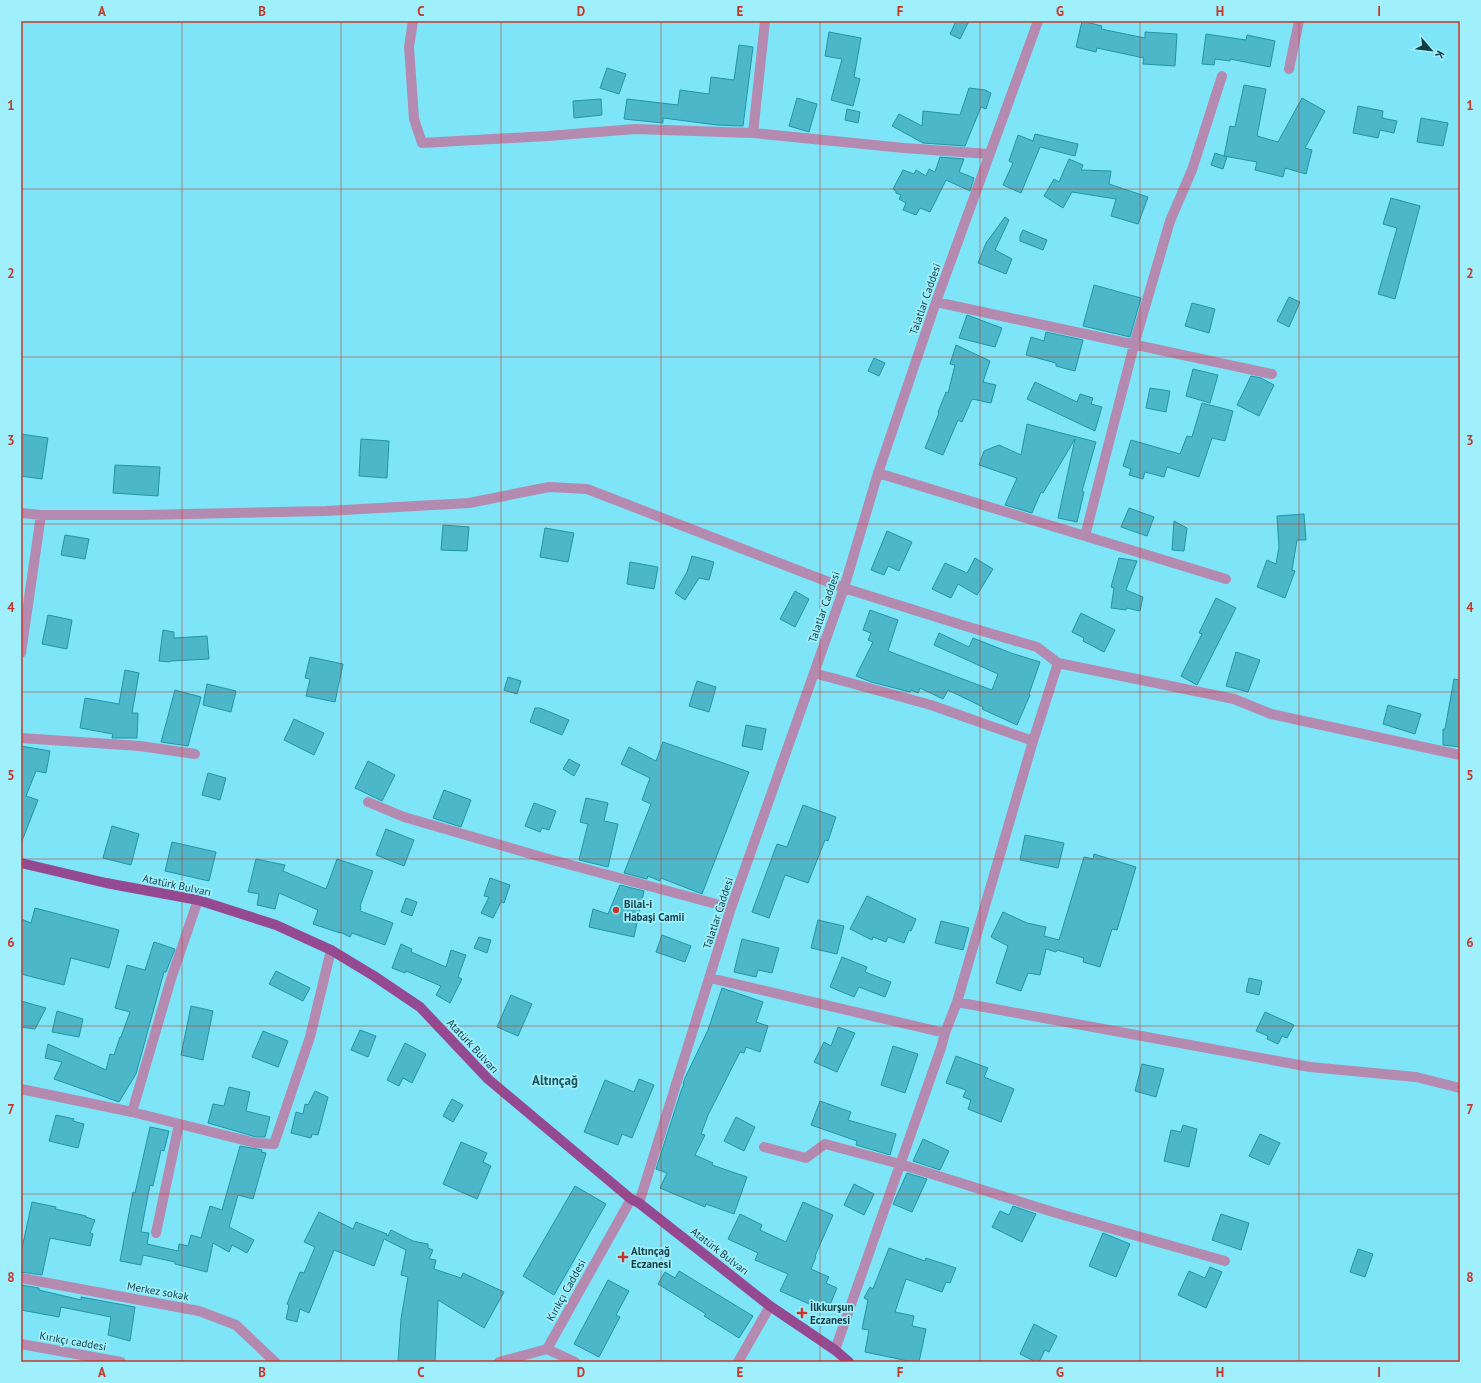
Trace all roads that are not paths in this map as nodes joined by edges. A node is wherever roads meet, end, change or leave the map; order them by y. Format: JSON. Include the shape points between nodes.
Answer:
{"nodes":[{"id":1,"x":413,"y":21,"type":"edge"},
{"id":2,"x":765,"y":21,"type":"edge"},
{"id":3,"x":1038,"y":21,"type":"edge"},
{"id":4,"x":1299,"y":21,"type":"edge"},
{"id":5,"x":1289,"y":69,"type":"dead end"},
{"id":6,"x":1222,"y":76,"type":"dead end"},
{"id":7,"x":753,"y":133,"type":"junction"},
{"id":8,"x":989,"y":154,"type":"junction"},
{"id":9,"x":936,"y":302,"type":"junction"},
{"id":10,"x":1134,"y":345,"type":"junction"},
{"id":11,"x":1272,"y":374,"type":"dead end"},
{"id":12,"x":878,"y":473,"type":"junction"},
{"id":13,"x":21,"y":513,"type":"edge"},
{"id":14,"x":41,"y":515,"type":"junction"},
{"id":15,"x":1086,"y":536,"type":"junction"},
{"id":16,"x":1226,"y":579,"type":"dead end"},
{"id":17,"x":844,"y":588,"type":"junction"},
{"id":18,"x":21,"y":654,"type":"edge"},
{"id":19,"x":1058,"y":663,"type":"junction"},
{"id":20,"x":814,"y":673,"type":"junction"},
{"id":21,"x":21,"y":738,"type":"edge"},
{"id":22,"x":1034,"y":741,"type":"junction"},
{"id":23,"x":195,"y":754,"type":"dead end"},
{"id":24,"x":1460,"y":755,"type":"edge"},
{"id":25,"x":368,"y":802,"type":"dead end"},
{"id":26,"x":21,"y":863,"type":"edge"},
{"id":27,"x":198,"y":900,"type":"junction"},
{"id":28,"x":731,"y":908,"type":"junction"},
{"id":29,"x":330,"y":950,"type":"junction"},
{"id":30,"x":710,"y":978,"type":"junction"},
{"id":31,"x":957,"y":1002,"type":"junction"},
{"id":32,"x":945,"y":1033,"type":"junction"},
{"id":33,"x":1460,"y":1088,"type":"edge"},
{"id":34,"x":21,"y":1089,"type":"edge"},
{"id":35,"x":132,"y":1112,"type":"junction"},
{"id":36,"x":179,"y":1124,"type":"junction"},
{"id":37,"x":764,"y":1147,"type":"dead end"},
{"id":38,"x":900,"y":1164,"type":"junction"},
{"id":39,"x":635,"y":1201,"type":"junction"},
{"id":40,"x":156,"y":1232,"type":"dead end"},
{"id":41,"x":1225,"y":1261,"type":"dead end"},
{"id":42,"x":21,"y":1278,"type":"edge"},
{"id":43,"x":770,"y":1306,"type":"junction"},
{"id":44,"x":21,"y":1344,"type":"edge"},
{"id":45,"x":835,"y":1350,"type":"junction"},
{"id":46,"x":552,"y":1355,"type":"edge"},
{"id":47,"x":121,"y":1362,"type":"edge"},
{"id":48,"x":275,"y":1362,"type":"edge"},
{"id":49,"x":499,"y":1362,"type":"edge"},
{"id":50,"x":575,"y":1362,"type":"edge"},
{"id":51,"x":738,"y":1362,"type":"edge"},
{"id":52,"x":848,"y":1362,"type":"edge"}],
"edges":[{"from":1,"to":7,"type":"street","via":[[409,47],[414,119],[422,142],[635,129]]},
{"from":2,"to":7,"type":"street"},
{"from":3,"to":8,"type":"street","name":"Talatlar Caddesi"},
{"from":4,"to":5,"type":"street"},
{"from":6,"to":10,"type":"street","via":[[1192,170],[1170,221]]},
{"from":7,"to":8,"type":"street"},
{"from":8,"to":9,"type":"street","name":"Talatlar Caddesi"},
{"from":9,"to":10,"type":"street"},
{"from":9,"to":12,"type":"street","name":"Talatlar Caddesi"},
{"from":10,"to":11,"type":"street"},
{"from":10,"to":15,"type":"street"},
{"from":12,"to":15,"type":"street"},
{"from":12,"to":17,"type":"street","name":"Talatlar Caddesi"},
{"from":13,"to":14,"type":"street"},
{"from":14,"to":17,"type":"street","via":[[326,511],[469,503],[548,487],[587,489]]},
{"from":14,"to":18,"type":"street"},
{"from":15,"to":16,"type":"street"},
{"from":17,"to":19,"type":"street","via":[[1037,647]]},
{"from":17,"to":20,"type":"street","name":"Talatlar Caddesi"},
{"from":19,"to":22,"type":"street"},
{"from":19,"to":24,"type":"street","via":[[1234,699],[1271,714]]},
{"from":20,"to":22,"type":"street","via":[[931,704]]},
{"from":20,"to":28,"type":"street","name":"Talatlar Caddesi"},
{"from":21,"to":23,"type":"street","via":[[140,746]]},
{"from":22,"to":31,"type":"street"},
{"from":25,"to":28,"type":"street","via":[[404,818]]},
{"from":26,"to":27,"type":"main road","name":"Atatürk Bulvarı","via":[[106,883]]},
{"from":27,"to":29,"type":"main road","name":"Atatürk Bulvarı","via":[[276,925]]},
{"from":27,"to":35,"type":"street","via":[[171,979]]},
{"from":28,"to":30,"type":"street","name":"Talatlar Caddesi"},
{"from":29,"to":36,"type":"street","via":[[310,1037],[274,1144],[255,1143]]},
{"from":29,"to":39,"type":"main road","name":"Atatürk Bulvarı","via":[[420,1007],[488,1079]]},
{"from":30,"to":32,"type":"street"},
{"from":30,"to":39,"type":"street","name":"Talatlar Caddesi"},
{"from":31,"to":32,"type":"street"},
{"from":31,"to":33,"type":"street","via":[[1310,1067],[1416,1077]]},
{"from":32,"to":38,"type":"street"},
{"from":34,"to":35,"type":"street"},
{"from":35,"to":36,"type":"street"},
{"from":36,"to":40,"type":"street"},
{"from":37,"to":38,"type":"street","via":[[806,1158],[825,1144]]},
{"from":38,"to":41,"type":"street","via":[[1053,1212]]},
{"from":38,"to":45,"type":"street"},
{"from":39,"to":43,"type":"main road","name":"Atatürk Bulvarı"},
{"from":39,"to":46,"type":"street","name":"Kırıkçı Caddesi"},
{"from":42,"to":48,"type":"street","name":"Merkez sokak","via":[[199,1311],[236,1325]]},
{"from":43,"to":45,"type":"main road","name":"Atatürk Bulvarı"},
{"from":43,"to":51,"type":"street"},
{"from":44,"to":47,"type":"street","name":"Kırıkçı caddesi"},
{"from":45,"to":52,"type":"main road","name":"Atatürk Bulvarı"},
{"from":46,"to":49,"type":"street"},
{"from":46,"to":50,"type":"street"}]}
